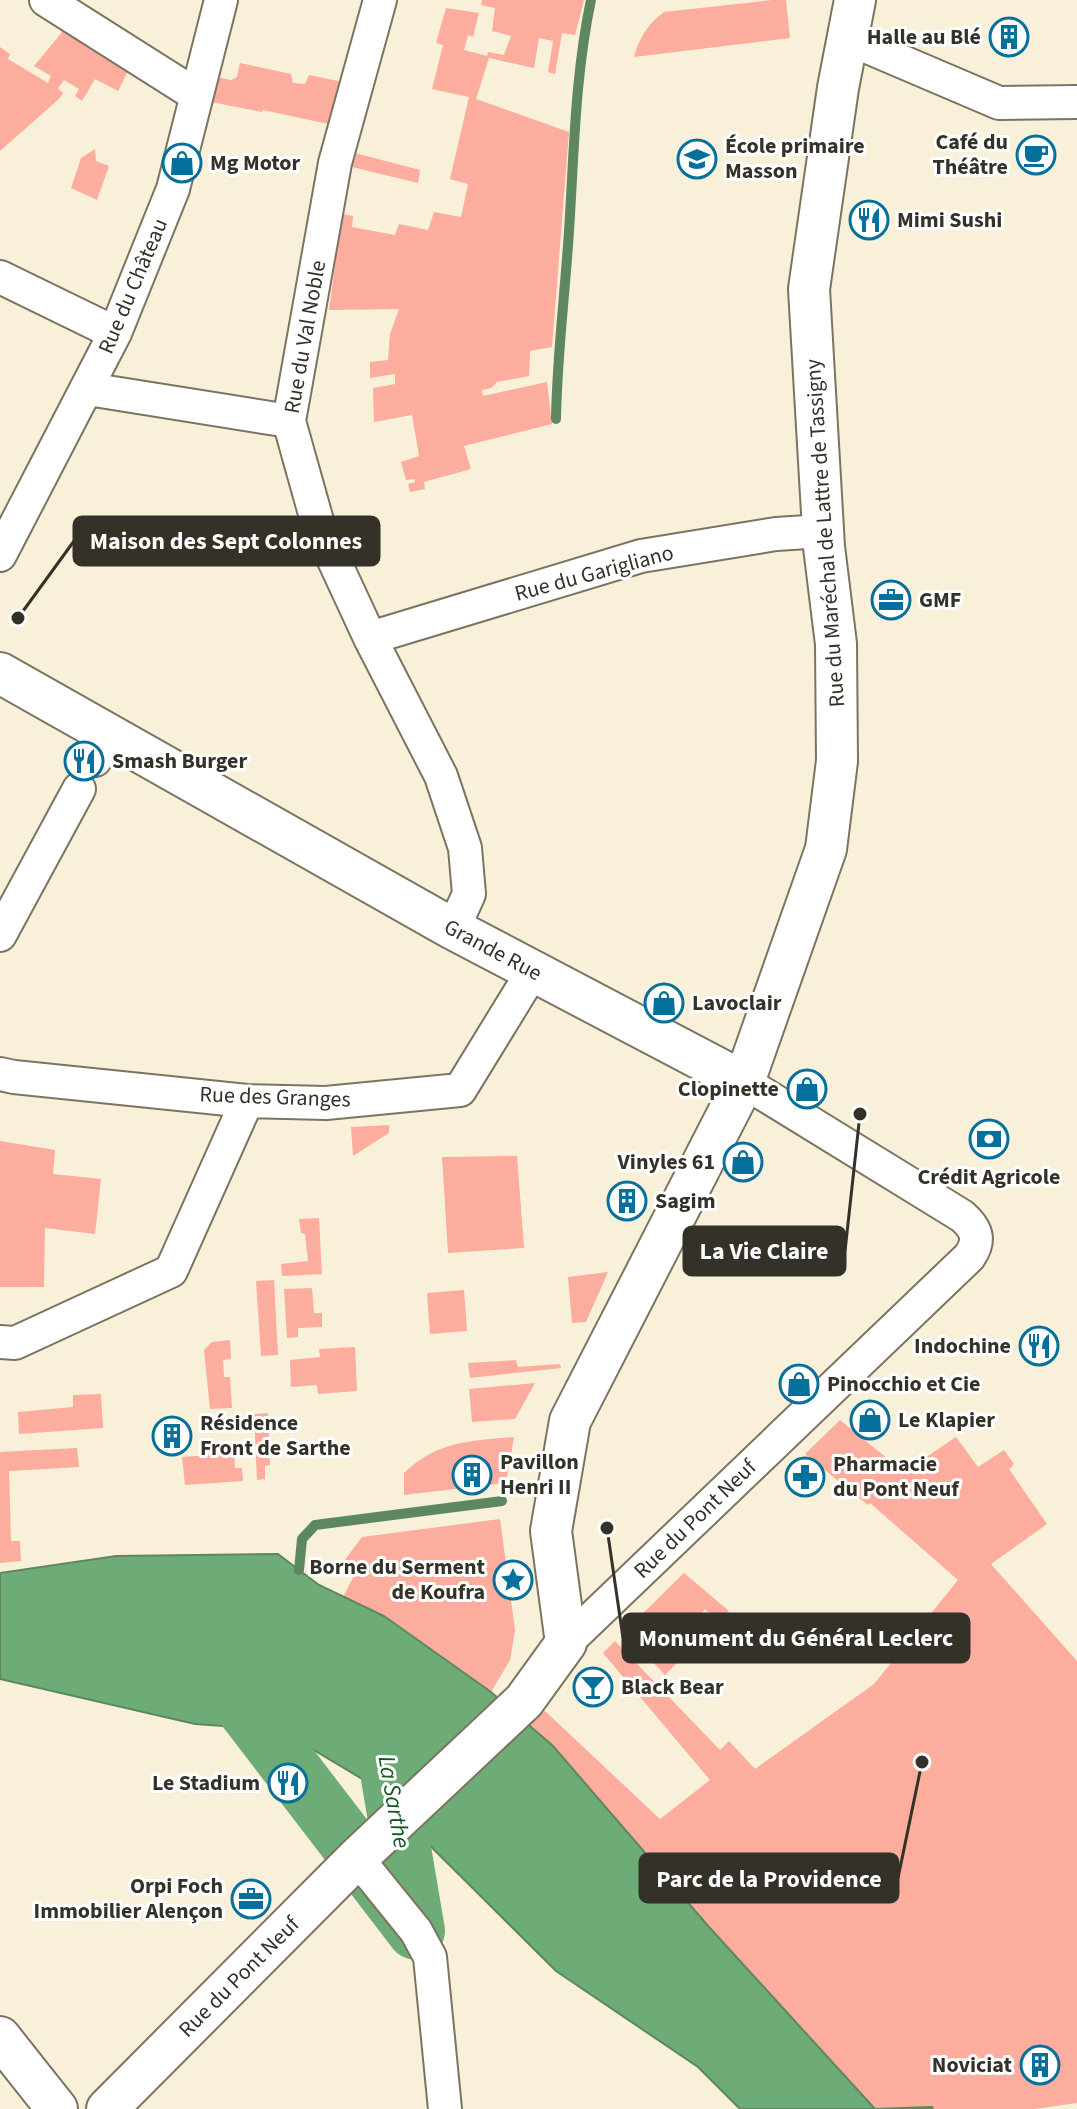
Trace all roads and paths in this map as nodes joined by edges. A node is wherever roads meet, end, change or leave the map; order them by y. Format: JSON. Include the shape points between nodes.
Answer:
{"nodes":[{"id":1,"x":46,"y":0,"type":"edge"},
{"id":2,"x":221,"y":0,"type":"edge"},
{"id":3,"x":380,"y":0,"type":"edge"},
{"id":4,"x":855,"y":0,"type":"edge"},
{"id":5,"x":849,"y":39,"type":"junction"},
{"id":6,"x":196,"y":95,"type":"junction"},
{"id":7,"x":1077,"y":102,"type":"edge"},
{"id":8,"x":0,"y":277,"type":"edge"},
{"id":9,"x":115,"y":333,"type":"junction"},
{"id":10,"x":88,"y":389,"type":"junction"},
{"id":11,"x":289,"y":421,"type":"junction"},
{"id":12,"x":823,"y":531,"type":"junction"},
{"id":13,"x":0,"y":555,"type":"edge"},
{"id":14,"x":370,"y":638,"type":"junction"},
{"id":15,"x":0,"y":673,"type":"edge"},
{"id":16,"x":79,"y":789,"type":"dead end"},
{"id":17,"x":453,"y":929,"type":"junction"},
{"id":18,"x":0,"y":935,"type":"edge"},
{"id":19,"x":533,"y":971,"type":"junction"},
{"id":20,"x":0,"y":1074,"type":"edge"},
{"id":21,"x":744,"y":1082,"type":"junction"},
{"id":22,"x":247,"y":1101,"type":"junction"},
{"id":23,"x":977,"y":1236,"type":"joint"},
{"id":24,"x":0,"y":1342,"type":"edge"},
{"id":25,"x":566,"y":1643,"type":"junction"},
{"id":26,"x":357,"y":1858,"type":"junction"},
{"id":27,"x":0,"y":2037,"type":"edge"},
{"id":28,"x":57,"y":2109,"type":"edge"},
{"id":29,"x":107,"y":2109,"type":"edge"},
{"id":30,"x":445,"y":2109,"type":"edge"}],
"edges":[{"from":1,"to":6,"type":"street"},
{"from":2,"to":6,"type":"street","name":"Rue du Château"},
{"from":3,"to":11,"type":"street","name":"Rue du Val Noble","via":[[335,163]]},
{"from":4,"to":5,"type":"street","name":"Rue du Maréchal de Lattre de Tassigny"},
{"from":5,"to":7,"type":"street","via":[[999,103]]},
{"from":5,"to":12,"type":"street","name":"Rue du Maréchal de Lattre de Tassigny","via":[[809,289]]},
{"from":6,"to":9,"type":"street","name":"Rue du Château","via":[[173,189]]},
{"from":8,"to":9,"type":"street"},
{"from":9,"to":10,"type":"street","name":"Rue du Château"},
{"from":10,"to":11,"type":"street"},
{"from":10,"to":13,"type":"street","name":"Rue du Château"},
{"from":11,"to":14,"type":"street","name":"Rue du Val Noble","via":[[319,528]]},
{"from":12,"to":14,"type":"street","name":"Rue du Garigliano","via":[[641,556]]},
{"from":12,"to":21,"type":"street","name":"Rue du Maréchal de Lattre de Tassigny","via":[[836,644],[837,761],[826,849]]},
{"from":14,"to":17,"type":"street","name":"Rue du Val Noble","via":[[441,776],[465,848],[469,894]]},
{"from":15,"to":17,"type":"street","name":"Grande Rue","via":[[102,747]]},
{"from":16,"to":18,"type":"street"},
{"from":17,"to":19,"type":"street","name":"Grande Rue"},
{"from":19,"to":21,"type":"street","name":"Grande Rue"},
{"from":19,"to":22,"type":"street","name":"Rue des Granges","via":[[460,1090],[326,1103]]},
{"from":20,"to":22,"type":"street","name":"Rue des Granges"},
{"from":21,"to":23,"type":"street","name":"Grande Rue","via":[[962,1216]]},
{"from":21,"to":25,"type":"street","name":"Rue du Maréchal de Lattre de Tassigny","via":[[570,1421],[551,1531]]},
{"from":22,"to":24,"type":"street","via":[[171,1271],[15,1343]]},
{"from":23,"to":25,"type":"street","name":"Rue du Pont Neuf","via":[[969,1257]]},
{"from":25,"to":26,"type":"street","name":"Rue du Pont Neuf","via":[[524,1701]]},
{"from":26,"to":29,"type":"street","name":"Rue du Pont Neuf"},
{"from":26,"to":30,"type":"street","via":[[416,1931],[430,1957]]},
{"from":27,"to":28,"type":"street"}]}
